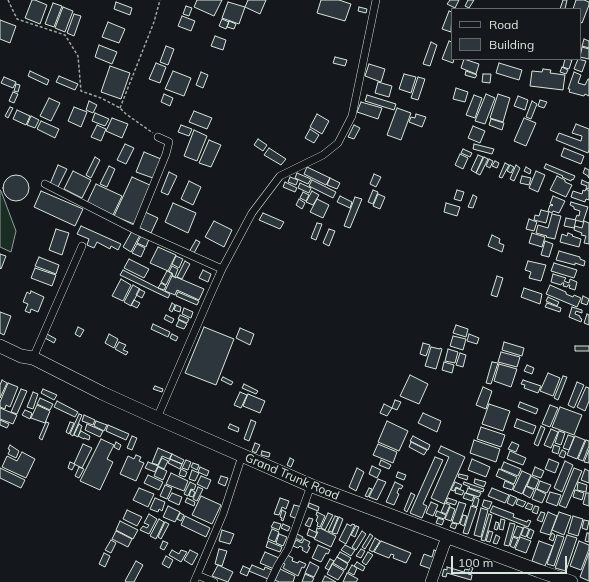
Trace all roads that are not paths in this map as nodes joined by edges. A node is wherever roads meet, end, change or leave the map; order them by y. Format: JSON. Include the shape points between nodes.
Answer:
{"nodes":[{"id":1,"x":376,"y":0,"type":"edge"},
{"id":2,"x":158,"y":137,"type":"road end"},
{"id":3,"x":45,"y":184,"type":"dead end"},
{"id":4,"x":135,"y":230,"type":"junction"},
{"id":5,"x":82,"y":246,"type":"dead end"},
{"id":6,"x":222,"y":269,"type":"junction"},
{"id":7,"x":0,"y":346,"type":"edge"},
{"id":8,"x":27,"y":357,"type":"junction"},
{"id":9,"x":157,"y":418,"type":"junction"},
{"id":10,"x":240,"y":462,"type":"junction"},
{"id":11,"x":309,"y":491,"type":"junction"},
{"id":12,"x":446,"y":541,"type":"junction"},
{"id":13,"x":197,"y":575,"type":"junction"},
{"id":14,"x":194,"y":582,"type":"edge"},
{"id":15,"x":214,"y":582,"type":"edge"},
{"id":16,"x":270,"y":582,"type":"edge"},
{"id":17,"x":431,"y":582,"type":"edge"},
{"id":18,"x":543,"y":582,"type":"edge"},
{"id":19,"x":571,"y":582,"type":"edge"}],
"edges":[{"from":1,"to":6,"type":"street","via":[[352,116],[338,143],[322,155],[280,176],[252,213]]},
{"from":2,"to":4,"type":"street","via":[[169,142],[168,148]]},
{"from":3,"to":4,"type":"street"},
{"from":4,"to":6,"type":"street"},
{"from":5,"to":8,"type":"street"},
{"from":6,"to":9,"type":"street"},
{"from":7,"to":8,"type":"highway","name":"Grand Trunk Road"},
{"from":8,"to":9,"type":"highway","name":"Grand Trunk Road"},
{"from":8,"to":10,"type":"highway","name":"Grand Trunk Road","via":[[30,366]]},
{"from":9,"to":12,"type":"highway","name":"Grand Trunk Road"},
{"from":10,"to":11,"type":"highway","name":"Grand Trunk Road"},
{"from":10,"to":13,"type":"street"},
{"from":11,"to":12,"type":"highway","name":"Grand Trunk Road"},
{"from":11,"to":16,"type":"street","via":[[288,549]]},
{"from":12,"to":17,"type":"main road"},
{"from":12,"to":18,"type":"highway","name":"Grand Trunk Road"},
{"from":12,"to":19,"type":"highway","name":"Grand Trunk Road"},
{"from":13,"to":14,"type":"street"},
{"from":13,"to":15,"type":"street"}]}
